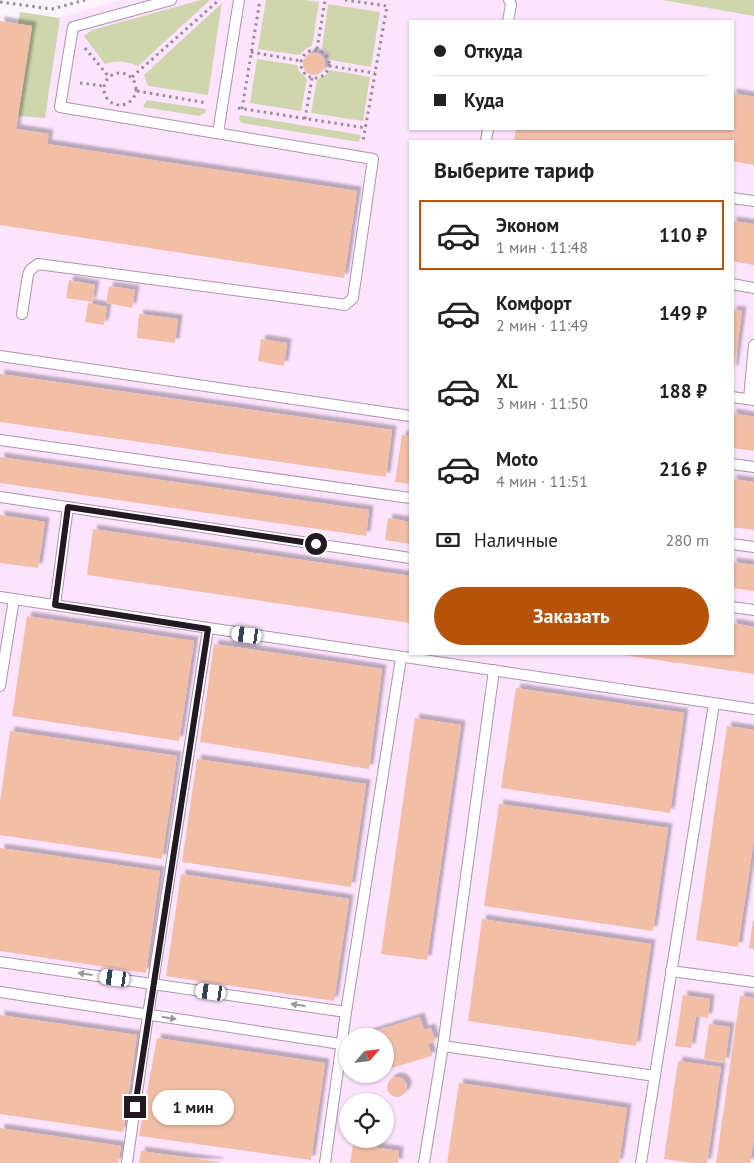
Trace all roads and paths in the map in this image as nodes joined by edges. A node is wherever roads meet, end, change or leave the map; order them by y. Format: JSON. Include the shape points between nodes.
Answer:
{"nodes":[{"id":1,"x":84,"y":0,"type":"edge"},
{"id":2,"x":171,"y":0,"type":"edge"},
{"id":3,"x":218,"y":0,"type":"edge"},
{"id":4,"x":239,"y":0,"type":"edge"},
{"id":5,"x":260,"y":0,"type":"edge"},
{"id":6,"x":325,"y":0,"type":"edge"},
{"id":7,"x":345,"y":0,"type":"edge"},
{"id":8,"x":509,"y":0,"type":"edge"},
{"id":9,"x":0,"y":2,"type":"edge"},
{"id":10,"x":508,"y":20,"type":"edge"},
{"id":11,"x":72,"y":32,"type":"junction"},
{"id":12,"x":317,"y":50,"type":"junction"},
{"id":13,"x":251,"y":52,"type":"junction"},
{"id":14,"x":301,"y":61,"type":"junction"},
{"id":15,"x":329,"y":66,"type":"junction"},
{"id":16,"x":375,"y":73,"type":"junction"},
{"id":17,"x":109,"y":77,"type":"junction"},
{"id":18,"x":132,"y":78,"type":"junction"},
{"id":19,"x":312,"y":78,"type":"junction"},
{"id":20,"x":65,"y":81,"type":"junction"},
{"id":21,"x":104,"y":86,"type":"junction"},
{"id":22,"x":137,"y":91,"type":"junction"},
{"id":23,"x":223,"y":105,"type":"junction"},
{"id":24,"x":242,"y":109,"type":"junction"},
{"id":25,"x":305,"y":119,"type":"junction"},
{"id":26,"x":366,"y":128,"type":"junction"},
{"id":27,"x":218,"y":133,"type":"junction"},
{"id":28,"x":360,"y":156,"type":"junction"},
{"id":29,"x":734,"y":198,"type":"edge"},
{"id":30,"x":754,"y":201,"type":"edge"},
{"id":31,"x":734,"y":284,"type":"edge"},
{"id":32,"x":754,"y":288,"type":"edge"},
{"id":33,"x":22,"y":314,"type":"dead end"},
{"id":34,"x":754,"y":345,"type":"edge"},
{"id":35,"x":0,"y":356,"type":"edge"},
{"id":36,"x":734,"y":397,"type":"edge"},
{"id":37,"x":751,"y":400,"type":"edge"},
{"id":38,"x":409,"y":416,"type":"edge"},
{"id":39,"x":0,"y":440,"type":"edge"},
{"id":40,"x":734,"y":464,"type":"edge"},
{"id":41,"x":754,"y":467,"type":"edge"},
{"id":42,"x":0,"y":497,"type":"edge"},
{"id":43,"x":409,"y":498,"type":"edge"},
{"id":44,"x":68,"y":507,"type":"junction"},
{"id":45,"x":734,"y":544,"type":"edge"},
{"id":46,"x":754,"y":547,"type":"edge"},
{"id":47,"x":409,"y":558,"type":"edge"},
{"id":48,"x":0,"y":597,"type":"edge"},
{"id":49,"x":14,"y":599,"type":"junction"},
{"id":50,"x":55,"y":605,"type":"junction"},
{"id":51,"x":734,"y":607,"type":"edge"},
{"id":52,"x":754,"y":610,"type":"edge"},
{"id":53,"x":208,"y":629,"type":"junction"},
{"id":54,"x":401,"y":658,"type":"junction"},
{"id":55,"x":494,"y":670,"type":"junction"},
{"id":56,"x":0,"y":686,"type":"edge"},
{"id":57,"x":714,"y":704,"type":"junction"},
{"id":58,"x":754,"y":709,"type":"edge"},
{"id":59,"x":0,"y":962,"type":"edge"},
{"id":60,"x":671,"y":971,"type":"junction"},
{"id":61,"x":754,"y":982,"type":"edge"},
{"id":62,"x":153,"y":984,"type":"junction"},
{"id":63,"x":0,"y":992,"type":"edge"},
{"id":64,"x":346,"y":1012,"type":"junction"},
{"id":65,"x":148,"y":1015,"type":"junction"},
{"id":66,"x":344,"y":1028,"type":"edge"},
{"id":67,"x":339,"y":1044,"type":"edge"},
{"id":68,"x":443,"y":1046,"type":"junction"},
{"id":69,"x":339,"y":1065,"type":"edge"},
{"id":70,"x":655,"y":1076,"type":"junction"},
{"id":71,"x":127,"y":1163,"type":"edge"},
{"id":72,"x":325,"y":1163,"type":"edge"},
{"id":73,"x":424,"y":1163,"type":"edge"},
{"id":74,"x":641,"y":1163,"type":"edge"}],
"edges":[{"from":1,"to":9,"type":"path","via":[[52,9]]},
{"from":2,"to":11,"type":"lane","via":[[73,27]]},
{"from":3,"to":18,"type":"path"},
{"from":4,"to":23,"type":"lane"},
{"from":5,"to":13,"type":"path"},
{"from":6,"to":12,"type":"path"},
{"from":7,"to":16,"type":"path","via":[[387,6]]},
{"from":8,"to":10,"type":"lane"},
{"from":11,"to":17,"type":"path"},
{"from":11,"to":20,"type":"lane"},
{"from":12,"to":14,"type":"path","via":[[309,50]]},
{"from":12,"to":15,"type":"path","via":[[324,52]]},
{"from":13,"to":14,"type":"path"},
{"from":13,"to":24,"type":"path"},
{"from":14,"to":19,"type":"path","via":[[301,69]]},
{"from":15,"to":16,"type":"path"},
{"from":15,"to":19,"type":"path","via":[[326,73]]},
{"from":16,"to":26,"type":"path"},
{"from":17,"to":18,"type":"path","via":[[121,72]]},
{"from":17,"to":21,"type":"path"},
{"from":18,"to":22,"type":"path"},
{"from":19,"to":25,"type":"path"},
{"from":20,"to":21,"type":"path"},
{"from":20,"to":27,"type":"lane","via":[[60,108]]},
{"from":21,"to":22,"type":"path","via":[[110,102],[118,105],[131,102]]},
{"from":22,"to":23,"type":"path"},
{"from":23,"to":24,"type":"path"},
{"from":23,"to":27,"type":"lane"},
{"from":24,"to":25,"type":"path"},
{"from":25,"to":26,"type":"path"},
{"from":26,"to":28,"type":"path"},
{"from":27,"to":28,"type":"lane"},
{"from":28,"to":33,"type":"lane","via":[[373,158],[355,293],[345,304],[38,264],[28,275]]},
{"from":29,"to":30,"type":"lane"},
{"from":31,"to":32,"type":"lane"},
{"from":34,"to":37,"type":"lane"},
{"from":35,"to":38,"type":"lane"},
{"from":36,"to":37,"type":"lane"},
{"from":39,"to":43,"type":"lane"},
{"from":40,"to":41,"type":"lane"},
{"from":42,"to":44,"type":"lane"},
{"from":44,"to":47,"type":"lane"},
{"from":44,"to":50,"type":"lane"},
{"from":45,"to":46,"type":"lane"},
{"from":48,"to":49,"type":"lane"},
{"from":49,"to":50,"type":"lane"},
{"from":49,"to":56,"type":"lane"},
{"from":50,"to":53,"type":"lane"},
{"from":51,"to":52,"type":"lane"},
{"from":53,"to":54,"type":"lane"},
{"from":53,"to":62,"type":"lane"},
{"from":54,"to":55,"type":"lane"},
{"from":54,"to":64,"type":"lane"},
{"from":55,"to":57,"type":"lane"},
{"from":55,"to":68,"type":"lane"},
{"from":57,"to":58,"type":"lane"},
{"from":57,"to":60,"type":"lane"},
{"from":62,"to":59,"type":"lane","one_way":true},
{"from":60,"to":61,"type":"lane"},
{"from":60,"to":70,"type":"lane"},
{"from":64,"to":62,"type":"lane","one_way":true},
{"from":62,"to":65,"type":"lane"},
{"from":63,"to":65,"type":"lane"},
{"from":64,"to":66,"type":"lane"},
{"from":65,"to":67,"type":"lane","one_way":true},
{"from":65,"to":71,"type":"lane"},
{"from":68,"to":70,"type":"lane"},
{"from":68,"to":73,"type":"lane"},
{"from":69,"to":72,"type":"lane"},
{"from":70,"to":74,"type":"lane"}]}
